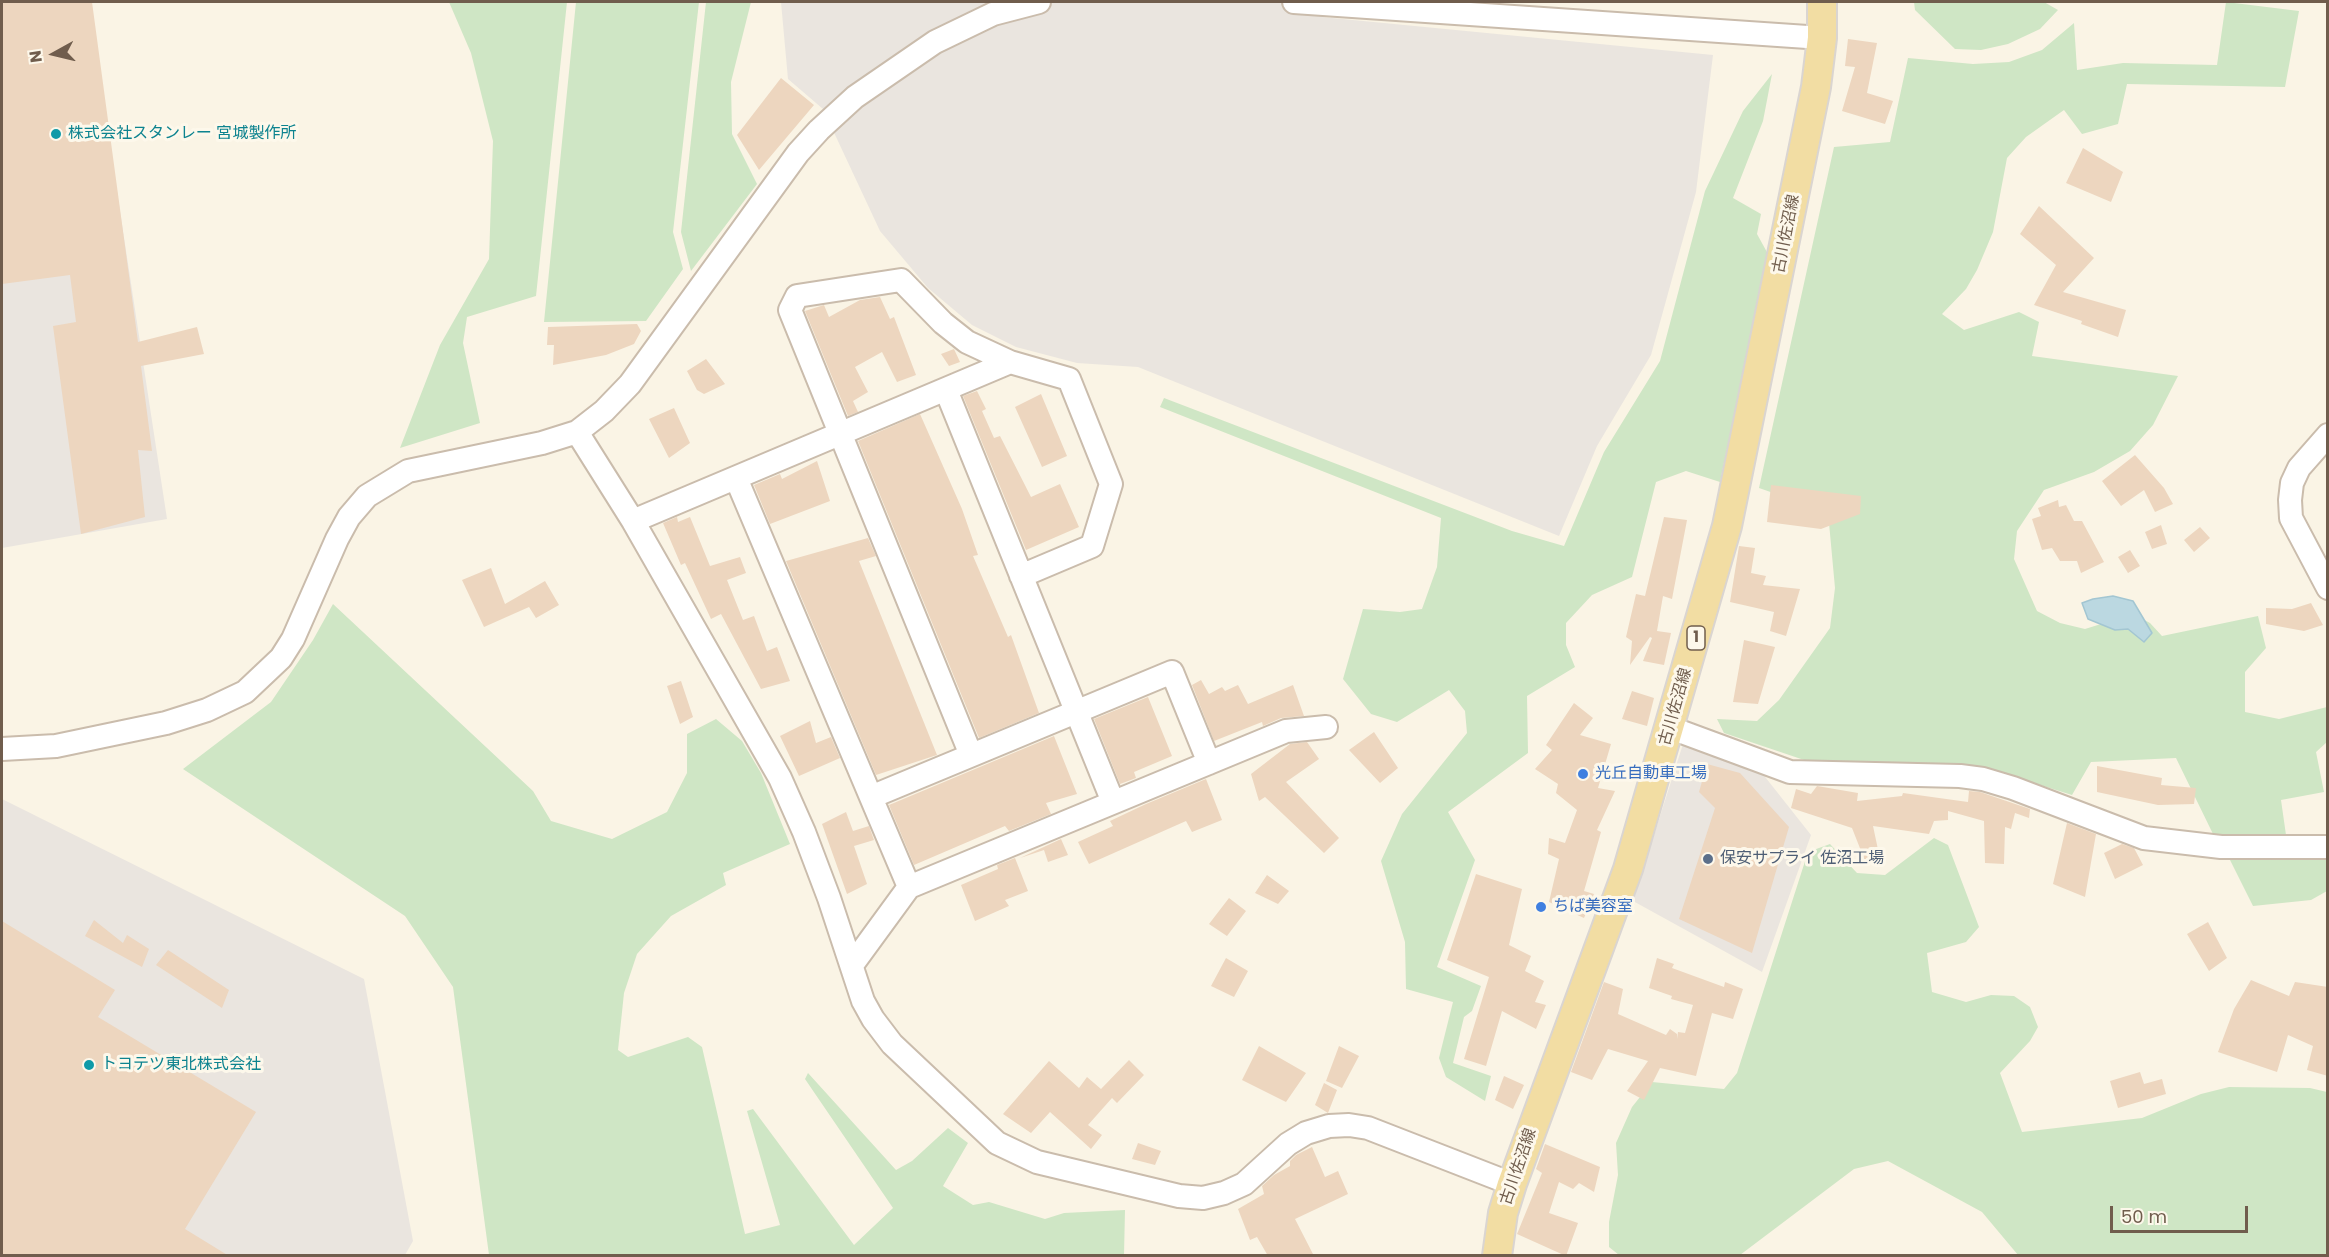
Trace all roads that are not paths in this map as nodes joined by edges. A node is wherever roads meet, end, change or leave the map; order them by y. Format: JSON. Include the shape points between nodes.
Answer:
{"nodes":[{"id":1,"x":1039,"y":2,"type":"edge"},
{"id":2,"x":1294,"y":2,"type":"edge"},
{"id":3,"x":1821,"y":2,"type":"edge"},
{"id":4,"x":1822,"y":38,"type":"junction"},
{"id":5,"x":1010,"y":362,"type":"junction"},
{"id":6,"x":946,"y":390,"type":"junction"},
{"id":7,"x":577,"y":432,"type":"junction"},
{"id":8,"x":841,"y":434,"type":"junction"},
{"id":9,"x":2328,"y":435,"type":"edge"},
{"id":10,"x":736,"y":477,"type":"junction"},
{"id":11,"x":633,"y":521,"type":"junction"},
{"id":12,"x":1021,"y":576,"type":"junction"},
{"id":13,"x":2328,"y":588,"type":"edge"},
{"id":14,"x":1076,"y":711,"type":"junction"},
{"id":15,"x":1326,"y":727,"type":"dead end"},
{"id":16,"x":1671,"y":728,"type":"junction"},
{"id":17,"x":2,"y":748,"type":"edge"},
{"id":18,"x":971,"y":755,"type":"junction"},
{"id":19,"x":1209,"y":763,"type":"junction"},
{"id":20,"x":871,"y":797,"type":"junction"},
{"id":21,"x":1113,"y":802,"type":"junction"},
{"id":22,"x":2328,"y":847,"type":"edge"},
{"id":23,"x":909,"y":887,"type":"junction"},
{"id":24,"x":852,"y":965,"type":"junction"},
{"id":25,"x":1512,"y":1184,"type":"junction"},
{"id":26,"x":1497,"y":1256,"type":"edge"}],
"edges":[{"from":1,"to":7,"type":"street","via":[[993,14],[935,42],[855,97],[819,130],[798,153],[630,384]]},
{"from":2,"to":4,"type":"street"},
{"from":3,"to":4,"type":"main road","name":"古川佐沼線","number":"1"},
{"from":4,"to":16,"type":"main road","name":"古川佐沼線","number":"1","via":[[1816,87],[1741,465]]},
{"from":5,"to":6,"type":"street"},
{"from":5,"to":8,"type":"street","via":[[968,342],[943,323],[901,280],[797,296],[790,310]]},
{"from":5,"to":12,"type":"street","via":[[1069,379],[1112,484],[1092,546]]},
{"from":6,"to":8,"type":"street"},
{"from":6,"to":12,"type":"street"},
{"from":7,"to":11,"type":"street"},
{"from":7,"to":17,"type":"street","via":[[408,471],[367,496],[336,539],[293,639],[281,658],[245,692],[166,723],[56,746]]},
{"from":8,"to":10,"type":"street"},
{"from":8,"to":18,"type":"street"},
{"from":9,"to":13,"type":"street","via":[[2300,468],[2292,483],[2290,500],[2291,518]]},
{"from":10,"to":11,"type":"street"},
{"from":10,"to":20,"type":"street"},
{"from":11,"to":24,"type":"street","via":[[780,778],[809,843]]},
{"from":12,"to":14,"type":"street"},
{"from":14,"to":18,"type":"street"},
{"from":14,"to":19,"type":"street","via":[[1172,672]]},
{"from":14,"to":21,"type":"street"},
{"from":15,"to":19,"type":"street","via":[[1286,731]]},
{"from":16,"to":22,"type":"street","via":[[1790,772],[1960,776],[1983,780],[2144,838],[2221,847]]},
{"from":16,"to":25,"type":"main road","name":"古川佐沼線","number":"1","via":[[1628,869]]},
{"from":18,"to":20,"type":"street"},
{"from":19,"to":21,"type":"street"},
{"from":20,"to":23,"type":"street"},
{"from":21,"to":23,"type":"street"},
{"from":23,"to":24,"type":"street"},
{"from":24,"to":25,"type":"street","via":[[863,1001],[892,1044],[988,1136],[1037,1162],[1179,1196],[1203,1198],[1244,1184],[1306,1133],[1349,1125],[1368,1128]]},
{"from":25,"to":26,"type":"main road","name":"古川佐沼線","number":"1"}]}
